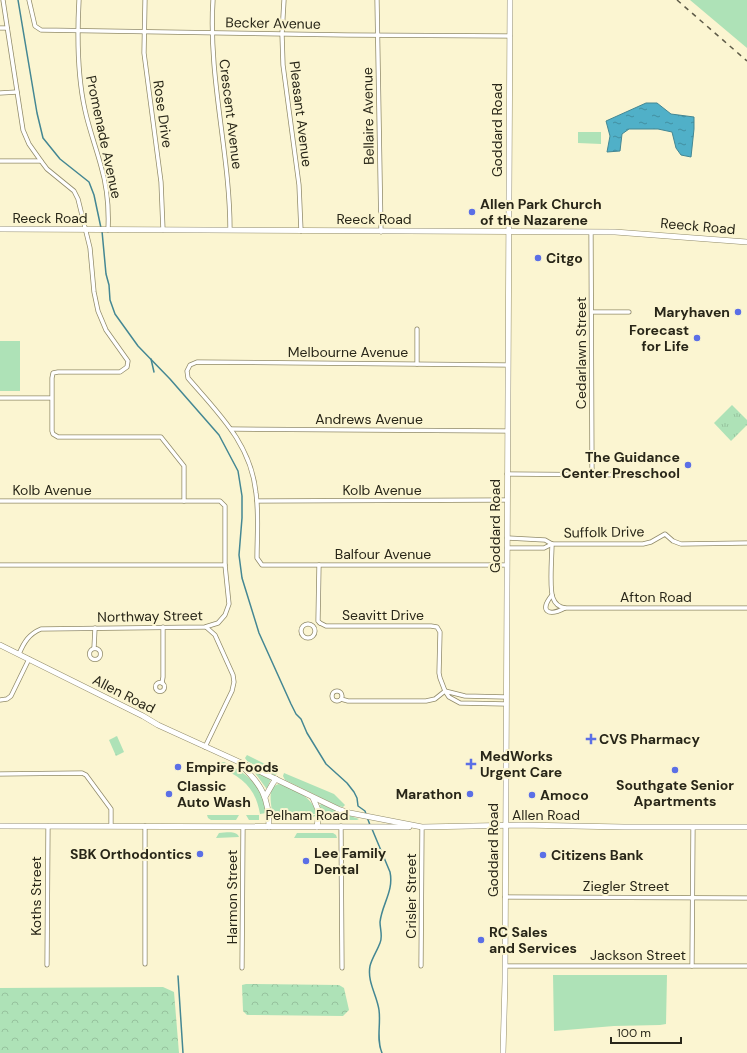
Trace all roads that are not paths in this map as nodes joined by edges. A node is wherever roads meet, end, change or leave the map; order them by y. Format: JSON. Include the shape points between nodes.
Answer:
{"nodes":[{"id":1,"x":3,"y":0,"type":"edge"},
{"id":2,"x":29,"y":0,"type":"edge"},
{"id":3,"x":79,"y":0,"type":"edge"},
{"id":4,"x":145,"y":0,"type":"edge"},
{"id":5,"x":213,"y":0,"type":"edge"},
{"id":6,"x":284,"y":0,"type":"edge"},
{"id":7,"x":377,"y":0,"type":"edge"},
{"id":8,"x":510,"y":0,"type":"edge"},
{"id":9,"x":0,"y":28,"type":"edge"},
{"id":10,"x":7,"y":28,"type":"junction"},
{"id":11,"x":78,"y":31,"type":"junction"},
{"id":12,"x":144,"y":32,"type":"junction"},
{"id":13,"x":212,"y":32,"type":"junction"},
{"id":14,"x":282,"y":34,"type":"junction"},
{"id":15,"x":377,"y":36,"type":"junction"},
{"id":16,"x":510,"y":36,"type":"junction"},
{"id":17,"x":17,"y":92,"type":"junction"},
{"id":18,"x":0,"y":93,"type":"edge"},
{"id":19,"x":0,"y":161,"type":"edge"},
{"id":20,"x":41,"y":161,"type":"junction"},
{"id":21,"x":0,"y":229,"type":"edge"},
{"id":22,"x":86,"y":230,"type":"junction"},
{"id":23,"x":107,"y":230,"type":"junction"},
{"id":24,"x":163,"y":230,"type":"junction"},
{"id":25,"x":230,"y":230,"type":"junction"},
{"id":26,"x":301,"y":231,"type":"junction"},
{"id":27,"x":381,"y":232,"type":"junction"},
{"id":28,"x":591,"y":232,"type":"junction"},
{"id":29,"x":508,"y":233,"type":"junction"},
{"id":30,"x":747,"y":242,"type":"edge"},
{"id":31,"x":592,"y":312,"type":"junction"},
{"id":32,"x":629,"y":312,"type":"dead end"},
{"id":33,"x":417,"y":329,"type":"dead end"},
{"id":34,"x":417,"y":364,"type":"junction"},
{"id":35,"x":508,"y":365,"type":"junction"},
{"id":36,"x":0,"y":398,"type":"edge"},
{"id":37,"x":51,"y":398,"type":"junction"},
{"id":38,"x":231,"y":429,"type":"junction"},
{"id":39,"x":507,"y":431,"type":"junction"},
{"id":40,"x":507,"y":474,"type":"junction"},
{"id":41,"x":592,"y":474,"type":"junction"},
{"id":42,"x":632,"y":475,"type":"dead end"},
{"id":43,"x":507,"y":500,"type":"junction"},
{"id":44,"x":0,"y":501,"type":"edge"},
{"id":45,"x":184,"y":501,"type":"junction"},
{"id":46,"x":257,"y":501,"type":"junction"},
{"id":47,"x":223,"y":503,"type":"joint"},
{"id":48,"x":507,"y":538,"type":"junction"},
{"id":49,"x":552,"y":544,"type":"junction"},
{"id":50,"x":747,"y":544,"type":"edge"},
{"id":51,"x":507,"y":548,"type":"junction"},
{"id":52,"x":0,"y":565,"type":"edge"},
{"id":53,"x":225,"y":565,"type":"junction"},
{"id":54,"x":319,"y":565,"type":"junction"},
{"id":55,"x":507,"y":565,"type":"junction"},
{"id":56,"x":552,"y":595,"type":"junction"},
{"id":57,"x":565,"y":608,"type":"junction"},
{"id":58,"x":747,"y":608,"type":"edge"},
{"id":59,"x":320,"y":623,"type":"junction"},
{"id":60,"x":163,"y":627,"type":"junction"},
{"id":61,"x":205,"y":627,"type":"junction"},
{"id":62,"x":314,"y":627,"type":"dead end"},
{"id":63,"x":95,"y":628,"type":"junction"},
{"id":64,"x":0,"y":645,"type":"edge"},
{"id":65,"x":94,"y":648,"type":"dead end"},
{"id":66,"x":19,"y":654,"type":"junction"},
{"id":67,"x":29,"y":659,"type":"junction"},
{"id":68,"x":162,"y":683,"type":"dead end"},
{"id":69,"x":446,"y":691,"type":"junction"},
{"id":70,"x":506,"y":697,"type":"junction"},
{"id":71,"x":341,"y":699,"type":"dead end"},
{"id":72,"x":0,"y":700,"type":"edge"},
{"id":73,"x":506,"y":704,"type":"junction"},
{"id":74,"x":205,"y":747,"type":"junction"},
{"id":75,"x":238,"y":762,"type":"junction"},
{"id":76,"x":0,"y":774,"type":"edge"},
{"id":77,"x":276,"y":779,"type":"junction"},
{"id":78,"x":265,"y":797,"type":"junction"},
{"id":79,"x":313,"y":798,"type":"junction"},
{"id":80,"x":0,"y":826,"type":"edge"},
{"id":81,"x":48,"y":826,"type":"junction"},
{"id":82,"x":111,"y":826,"type":"junction"},
{"id":83,"x":145,"y":826,"type":"junction"},
{"id":84,"x":341,"y":826,"type":"junction"},
{"id":85,"x":506,"y":826,"type":"junction"},
{"id":86,"x":243,"y":827,"type":"junction"},
{"id":87,"x":270,"y":827,"type":"junction"},
{"id":88,"x":317,"y":827,"type":"junction"},
{"id":89,"x":422,"y":827,"type":"junction"},
{"id":90,"x":693,"y":827,"type":"junction"},
{"id":91,"x":747,"y":827,"type":"edge"},
{"id":92,"x":505,"y":897,"type":"junction"},
{"id":93,"x":692,"y":898,"type":"junction"},
{"id":94,"x":747,"y":898,"type":"edge"},
{"id":95,"x":144,"y":964,"type":"dead end"},
{"id":96,"x":47,"y":965,"type":"dead end"},
{"id":97,"x":421,"y":966,"type":"dead end"},
{"id":98,"x":505,"y":966,"type":"junction"},
{"id":99,"x":692,"y":966,"type":"junction"},
{"id":100,"x":747,"y":966,"type":"edge"},
{"id":101,"x":242,"y":968,"type":"dead end"},
{"id":102,"x":342,"y":968,"type":"dead end"},
{"id":103,"x":503,"y":1053,"type":"edge"}],
"edges":[{"from":1,"to":10,"type":"street"},
{"from":2,"to":11,"type":"street","name":"Becker Avenue","via":[[36,28]]},
{"from":3,"to":11,"type":"street","name":"Promenade Avenue"},
{"from":4,"to":12,"type":"street","name":"Rose Drive"},
{"from":5,"to":13,"type":"street","name":"Crescent Avenue"},
{"from":6,"to":14,"type":"street","name":"Pleasant Avenue"},
{"from":7,"to":15,"type":"street","name":"Bellaire Avenue"},
{"from":8,"to":16,"type":"main road","name":"Goddard Road"},
{"from":9,"to":10,"type":"street"},
{"from":10,"to":17,"type":"street"},
{"from":11,"to":12,"type":"street","name":"Becker Avenue"},
{"from":11,"to":23,"type":"street","name":"Promenade Avenue","via":[[82,94],[104,177]]},
{"from":12,"to":13,"type":"street","name":"Becker Avenue"},
{"from":12,"to":24,"type":"street","name":"Rose Drive","via":[[146,72],[161,182]]},
{"from":13,"to":14,"type":"street","name":"Becker Avenue"},
{"from":13,"to":25,"type":"street","name":"Crescent Avenue","via":[[214,71],[229,187]]},
{"from":14,"to":15,"type":"street","name":"Becker Avenue"},
{"from":14,"to":26,"type":"street","name":"Pleasant Avenue","via":[[283,65],[299,185]]},
{"from":15,"to":16,"type":"street","name":"Becker Avenue"},
{"from":15,"to":27,"type":"street","name":"Bellaire Avenue"},
{"from":16,"to":29,"type":"main road","name":"Goddard Road"},
{"from":17,"to":18,"type":"street"},
{"from":17,"to":20,"type":"street","via":[[23,130]]},
{"from":19,"to":20,"type":"street"},
{"from":20,"to":22,"type":"street","via":[[76,194]]},
{"from":21,"to":22,"type":"main road","name":"Reeck Road"},
{"from":22,"to":23,"type":"main road","name":"Reeck Road"},
{"from":22,"to":37,"type":"street","via":[[98,311],[106,330],[127,358],[128,365],[120,372],[54,372]]},
{"from":23,"to":24,"type":"main road","name":"Reeck Road"},
{"from":24,"to":25,"type":"main road","name":"Reeck Road"},
{"from":25,"to":26,"type":"main road","name":"Reeck Road"},
{"from":26,"to":27,"type":"main road","name":"Reeck Road"},
{"from":27,"to":29,"type":"main road","name":"Reeck Road"},
{"from":28,"to":29,"type":"main road","name":"Reeck Road"},
{"from":28,"to":30,"type":"main road","name":"Reeck Road"},
{"from":28,"to":31,"type":"street","name":"Cedarlawn Street"},
{"from":29,"to":35,"type":"main road","name":"Goddard Road"},
{"from":31,"to":32,"type":"street"},
{"from":31,"to":41,"type":"street","name":"Cedarlawn Street"},
{"from":33,"to":34,"type":"street"},
{"from":34,"to":35,"type":"street","name":"Melbourne Avenue"},
{"from":34,"to":38,"type":"street","name":"Melbourne Avenue","via":[[197,362],[189,367],[188,378]]},
{"from":35,"to":39,"type":"main road","name":"Goddard Road"},
{"from":36,"to":37,"type":"street"},
{"from":37,"to":45,"type":"street","via":[[52,431],[55,436],[163,439],[184,466]]},
{"from":38,"to":39,"type":"street","name":"Andrews Avenue"},
{"from":38,"to":46,"type":"street","via":[[242,446],[249,464]]},
{"from":39,"to":40,"type":"main road","name":"Goddard Road"},
{"from":40,"to":41,"type":"street"},
{"from":40,"to":43,"type":"main road","name":"Goddard Road"},
{"from":41,"to":42,"type":"street"},
{"from":43,"to":46,"type":"street","name":"Kolb Avenue"},
{"from":43,"to":48,"type":"main road","name":"Goddard Road"},
{"from":44,"to":45,"type":"street","name":"Kolb Avenue"},
{"from":45,"to":47,"type":"street","name":"Kolb Avenue"},
{"from":46,"to":54,"type":"street","name":"Balfour Avenue","via":[[259,563]]},
{"from":47,"to":53,"type":"street","name":"Northway Street"},
{"from":48,"to":49,"type":"street","name":"Suffolk Drive","via":[[545,540]]},
{"from":48,"to":51,"type":"main road","name":"Goddard Road"},
{"from":49,"to":50,"type":"street","name":"Suffolk Drive","via":[[643,544],[665,534],[681,544]]},
{"from":49,"to":51,"type":"street","name":"Suffolk Drive","via":[[544,548]]},
{"from":49,"to":56,"type":"street"},
{"from":51,"to":55,"type":"main road","name":"Goddard Road"},
{"from":52,"to":53,"type":"street"},
{"from":53,"to":61,"type":"street","name":"Northway Street","via":[[228,608],[218,623]]},
{"from":54,"to":55,"type":"street","name":"Balfour Avenue"},
{"from":54,"to":59,"type":"street"},
{"from":55,"to":70,"type":"main road","name":"Goddard Road"},
{"from":56,"to":57,"type":"street","name":"Afton Road","via":[[556,604]]},
{"from":56,"to":57,"type":"street","name":"Afton Road","via":[[547,600],[546,609],[549,613]]},
{"from":57,"to":58,"type":"street","name":"Afton Road"},
{"from":59,"to":62,"type":"street"},
{"from":59,"to":69,"type":"street","name":"Seavitt Drive","via":[[326,626],[437,628],[440,634],[440,678]]},
{"from":60,"to":61,"type":"street","name":"Northway Street"},
{"from":60,"to":63,"type":"street","name":"Northway Street"},
{"from":60,"to":68,"type":"street"},
{"from":61,"to":74,"type":"street","via":[[215,635],[234,682]]},
{"from":63,"to":65,"type":"street"},
{"from":63,"to":66,"type":"street","name":"Northway Street","via":[[41,628],[28,638]]},
{"from":64,"to":66,"type":"main road","name":"Allen Road"},
{"from":66,"to":67,"type":"main road","name":"Allen Road"},
{"from":67,"to":72,"type":"street","via":[[11,696],[7,700]]},
{"from":67,"to":74,"type":"main road","name":"Allen Road"},
{"from":69,"to":70,"type":"street","via":[[465,696]]},
{"from":69,"to":71,"type":"street","via":[[435,699],[426,701]]},
{"from":69,"to":73,"type":"street","via":[[449,698],[460,703]]},
{"from":70,"to":73,"type":"main road","name":"Goddard Road"},
{"from":73,"to":85,"type":"main road","name":"Goddard Road"},
{"from":74,"to":75,"type":"main road","name":"Allen Road"},
{"from":75,"to":77,"type":"main road","name":"Allen Road"},
{"from":75,"to":78,"type":"main road","name":"Allen Road","via":[[253,776]]},
{"from":76,"to":82,"type":"street","via":[[86,774],[111,809]]},
{"from":77,"to":78,"type":"main road"},
{"from":77,"to":79,"type":"main road","name":"Allen Road"},
{"from":78,"to":87,"type":"main road","name":"Allen Road"},
{"from":79,"to":88,"type":"main road","via":[[319,812]]},
{"from":79,"to":89,"type":"main road","name":"Allen Road","via":[[338,809]]},
{"from":80,"to":81,"type":"main road","name":"Pelham Road"},
{"from":81,"to":82,"type":"main road","name":"Pelham Road"},
{"from":81,"to":96,"type":"street","name":"Koths Street"},
{"from":82,"to":83,"type":"main road","name":"Pelham Road"},
{"from":83,"to":86,"type":"main road","name":"Pelham Road"},
{"from":83,"to":95,"type":"street"},
{"from":84,"to":88,"type":"main road","name":"Pelham Road"},
{"from":84,"to":89,"type":"main road","name":"Pelham Road"},
{"from":84,"to":102,"type":"street"},
{"from":85,"to":89,"type":"main road","name":"Allen Road"},
{"from":85,"to":90,"type":"main road","name":"Allen Road"},
{"from":85,"to":92,"type":"main road","name":"Goddard Road"},
{"from":86,"to":87,"type":"main road","name":"Pelham Road"},
{"from":86,"to":101,"type":"street","name":"Harmon Street"},
{"from":87,"to":88,"type":"main road","name":"Pelham Road"},
{"from":89,"to":97,"type":"street","name":"Crisler Street"},
{"from":90,"to":91,"type":"main road","name":"Allen Road"},
{"from":90,"to":93,"type":"street"},
{"from":92,"to":93,"type":"street","name":"Ziegler Street"},
{"from":92,"to":98,"type":"main road","name":"Goddard Road"},
{"from":93,"to":94,"type":"street","name":"Ziegler Street"},
{"from":93,"to":99,"type":"street"},
{"from":98,"to":99,"type":"street","name":"Jackson Street"},
{"from":98,"to":103,"type":"main road","name":"Goddard Road"},
{"from":99,"to":100,"type":"street","name":"Jackson Street"}]}
